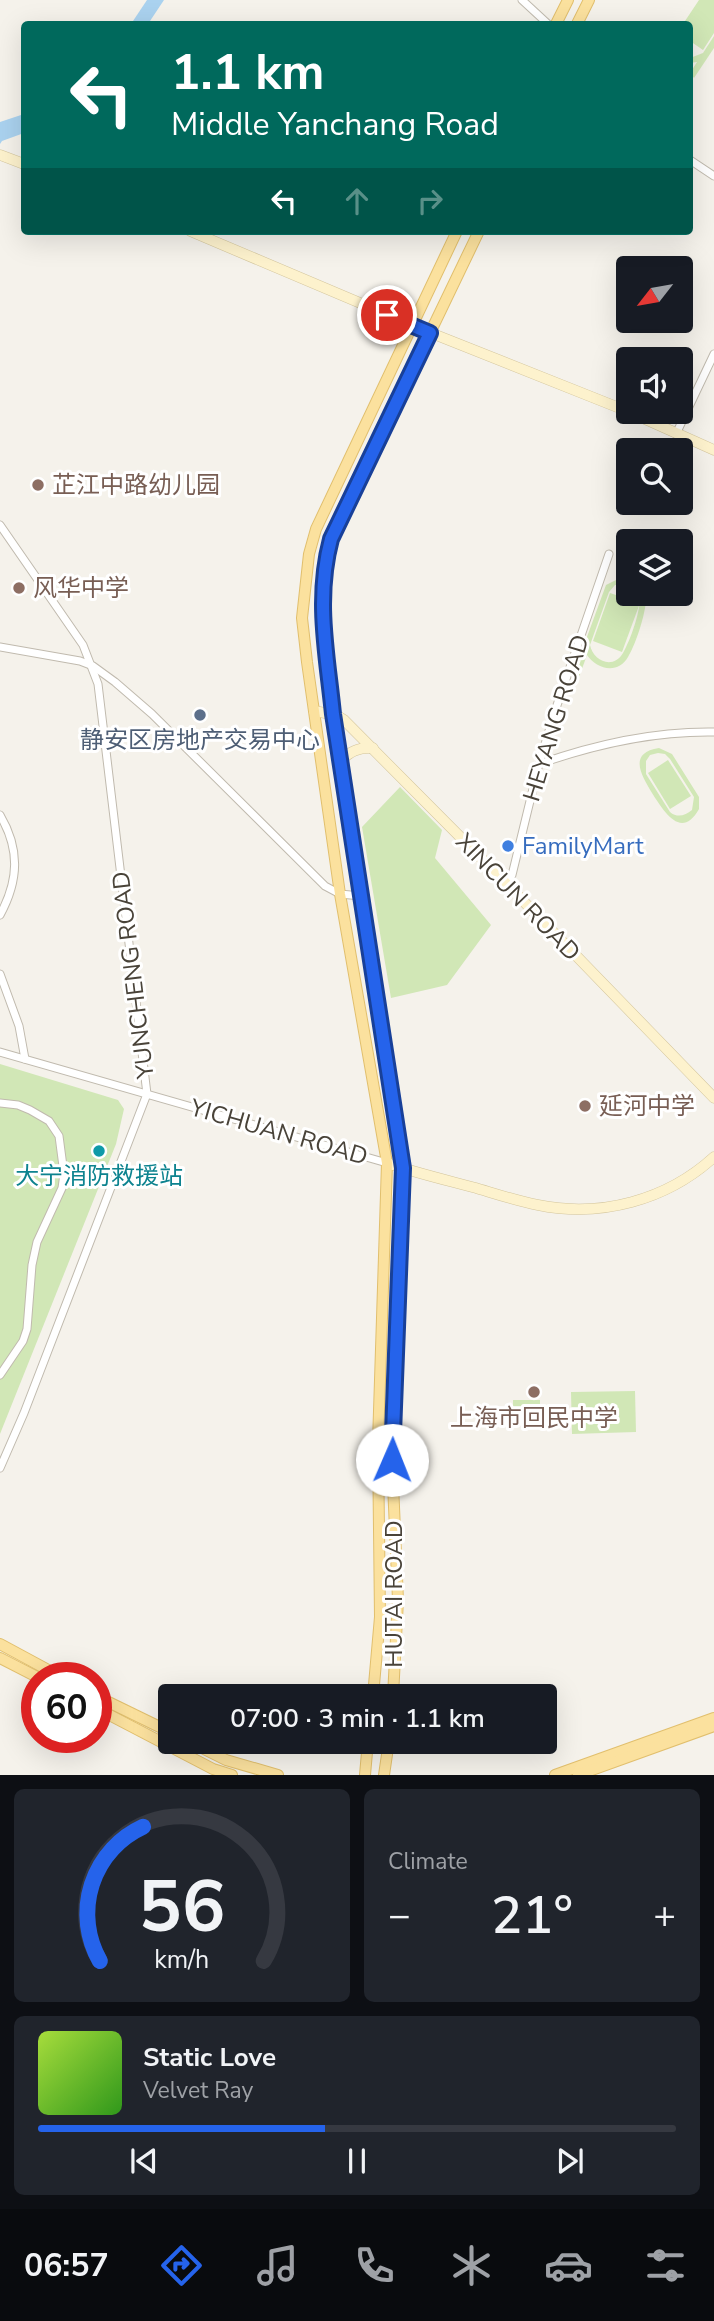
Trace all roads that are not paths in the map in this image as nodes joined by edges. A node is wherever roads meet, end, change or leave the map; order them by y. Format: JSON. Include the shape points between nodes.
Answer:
{"nodes":[{"id":1,"x":522,"y":0,"type":"edge"},
{"id":2,"x":568,"y":0,"type":"edge"},
{"id":3,"x":589,"y":0,"type":"edge"},
{"id":4,"x":545,"y":21,"type":"edge"},
{"id":5,"x":558,"y":21,"type":"edge"},
{"id":6,"x":578,"y":21,"type":"edge"},
{"id":7,"x":0,"y":155,"type":"edge"},
{"id":8,"x":693,"y":162,"type":"edge"},
{"id":9,"x":21,"y":163,"type":"edge"},
{"id":10,"x":714,"y":176,"type":"edge"},
{"id":11,"x":199,"y":235,"type":"edge"},
{"id":12,"x":455,"y":235,"type":"edge"},
{"id":13,"x":477,"y":235,"type":"edge"},
{"id":14,"x":412,"y":326,"type":"junction"},
{"id":15,"x":430,"y":333,"type":"junction"},
{"id":16,"x":714,"y":354,"type":"edge"},
{"id":17,"x":676,"y":434,"type":"junction"},
{"id":18,"x":714,"y":450,"type":"edge"},
{"id":19,"x":0,"y":525,"type":"edge"},
{"id":20,"x":610,"y":554,"type":"dead end"},
{"id":21,"x":0,"y":647,"type":"edge"},
{"id":22,"x":93,"y":666,"type":"junction"},
{"id":23,"x":314,"y":712,"type":"junction"},
{"id":24,"x":333,"y":714,"type":"junction"},
{"id":25,"x":714,"y":732,"type":"edge"},
{"id":26,"x":373,"y":748,"type":"junction"},
{"id":27,"x":340,"y":761,"type":"junction"},
{"id":28,"x":539,"y":764,"type":"junction"},
{"id":29,"x":0,"y":815,"type":"edge"},
{"id":30,"x":505,"y":882,"type":"junction"},
{"id":31,"x":340,"y":894,"type":"junction"},
{"id":32,"x":361,"y":896,"type":"junction"},
{"id":33,"x":0,"y":915,"type":"edge"},
{"id":34,"x":0,"y":974,"type":"edge"},
{"id":35,"x":0,"y":1052,"type":"edge"},
{"id":36,"x":25,"y":1059,"type":"junction"},
{"id":37,"x":147,"y":1094,"type":"junction"},
{"id":38,"x":714,"y":1098,"type":"edge"},
{"id":39,"x":0,"y":1103,"type":"edge"},
{"id":40,"x":714,"y":1157,"type":"edge"},
{"id":41,"x":387,"y":1163,"type":"junction"},
{"id":42,"x":403,"y":1168,"type":"junction"},
{"id":43,"x":0,"y":1375,"type":"edge"},
{"id":44,"x":0,"y":1468,"type":"edge"},
{"id":45,"x":0,"y":1644,"type":"edge"},
{"id":46,"x":0,"y":1658,"type":"edge"},
{"id":47,"x":33,"y":1662,"type":"edge"},
{"id":48,"x":21,"y":1669,"type":"edge"},
{"id":49,"x":374,"y":1684,"type":"edge"},
{"id":50,"x":394,"y":1684,"type":"edge"},
{"id":51,"x":112,"y":1704,"type":"edge"},
{"id":52,"x":112,"y":1716,"type":"edge"},
{"id":53,"x":714,"y":1718,"type":"edge"},
{"id":54,"x":158,"y":1726,"type":"edge"},
{"id":55,"x":714,"y":1726,"type":"edge"},
{"id":56,"x":214,"y":1754,"type":"edge"},
{"id":57,"x":367,"y":1754,"type":"edge"},
{"id":58,"x":387,"y":1754,"type":"edge"},
{"id":59,"x":232,"y":1775,"type":"edge"},
{"id":60,"x":278,"y":1775,"type":"edge"},
{"id":61,"x":365,"y":1775,"type":"edge"},
{"id":62,"x":384,"y":1775,"type":"edge"},
{"id":63,"x":555,"y":1775,"type":"edge"},
{"id":64,"x":578,"y":1775,"type":"edge"}],
"edges":[{"from":1,"to":4,"type":"street"},
{"from":2,"to":5,"type":"main road"},
{"from":3,"to":6,"type":"main road"},
{"from":7,"to":9,"type":"street"},
{"from":8,"to":10,"type":"street"},
{"from":11,"to":14,"type":"street"},
{"from":12,"to":14,"type":"main road","name":"HUTAI ROAD"},
{"from":13,"to":15,"type":"main road","name":"HUTAI ROAD"},
{"from":14,"to":15,"type":"street"},
{"from":14,"to":23,"type":"main road","name":"HUTAI ROAD","via":[[331,495],[309,554],[302,618]]},
{"from":15,"to":17,"type":"street"},
{"from":15,"to":24,"type":"main road","name":"HUTAI ROAD","via":[[331,539],[324,567],[324,640]]},
{"from":16,"to":17,"type":"street"},
{"from":17,"to":18,"type":"street"},
{"from":19,"to":22,"type":"street"},
{"from":20,"to":28,"type":"street","name":"HEYANG ROAD"},
{"from":21,"to":22,"type":"street"},
{"from":22,"to":31,"type":"street","via":[[130,694],[325,886]]},
{"from":22,"to":37,"type":"street","name":"YUNCHENG ROAD"},
{"from":23,"to":24,"type":"street"},
{"from":23,"to":31,"type":"main road","name":"HUTAI ROAD"},
{"from":24,"to":26,"type":"street","name":"XINCUN ROAD"},
{"from":24,"to":27,"type":"main road","name":"HUTAI ROAD"},
{"from":25,"to":28,"type":"street","via":[[634,738]]},
{"from":26,"to":27,"type":"street","via":[[350,752]]},
{"from":26,"to":30,"type":"street","name":"XINCUN ROAD"},
{"from":27,"to":32,"type":"main road","name":"HUTAI ROAD"},
{"from":28,"to":30,"type":"street","name":"HEYANG ROAD","via":[[512,874]]},
{"from":29,"to":33,"type":"street","via":[[15,852],[11,889]]},
{"from":30,"to":38,"type":"street","name":"XINCUN ROAD"},
{"from":31,"to":32,"type":"street"},
{"from":31,"to":41,"type":"main road","name":"HUTAI ROAD"},
{"from":32,"to":42,"type":"main road","name":"HUTAI ROAD"},
{"from":34,"to":36,"type":"street","via":[[19,1026]]},
{"from":35,"to":36,"type":"street","name":"YICHUAN ROAD"},
{"from":36,"to":37,"type":"street","name":"YICHUAN ROAD"},
{"from":37,"to":41,"type":"street","name":"YICHUAN ROAD"},
{"from":37,"to":44,"type":"street","name":"YUNCHENG ROAD"},
{"from":39,"to":43,"type":"street","via":[[30,1110],[49,1121],[59,1136],[64,1174],[37,1242],[27,1329]]},
{"from":40,"to":42,"type":"street","name":"YICHUAN ROAD","via":[[689,1177],[642,1199],[585,1209],[537,1205]]},
{"from":41,"to":42,"type":"street","name":"YICHUAN ROAD"},
{"from":41,"to":49,"type":"main road","name":"HUTAI ROAD","via":[[378,1442],[380,1617]]},
{"from":42,"to":50,"type":"main road","name":"HUTAI ROAD","via":[[392,1460],[398,1600]]},
{"from":45,"to":47,"type":"main road"},
{"from":46,"to":48,"type":"main road"},
{"from":51,"to":54,"type":"main road"},
{"from":52,"to":59,"type":"main road"},
{"from":53,"to":63,"type":"main road"},
{"from":55,"to":64,"type":"main road"},
{"from":56,"to":60,"type":"main road"},
{"from":57,"to":61,"type":"main road"},
{"from":58,"to":62,"type":"main road"}]}
